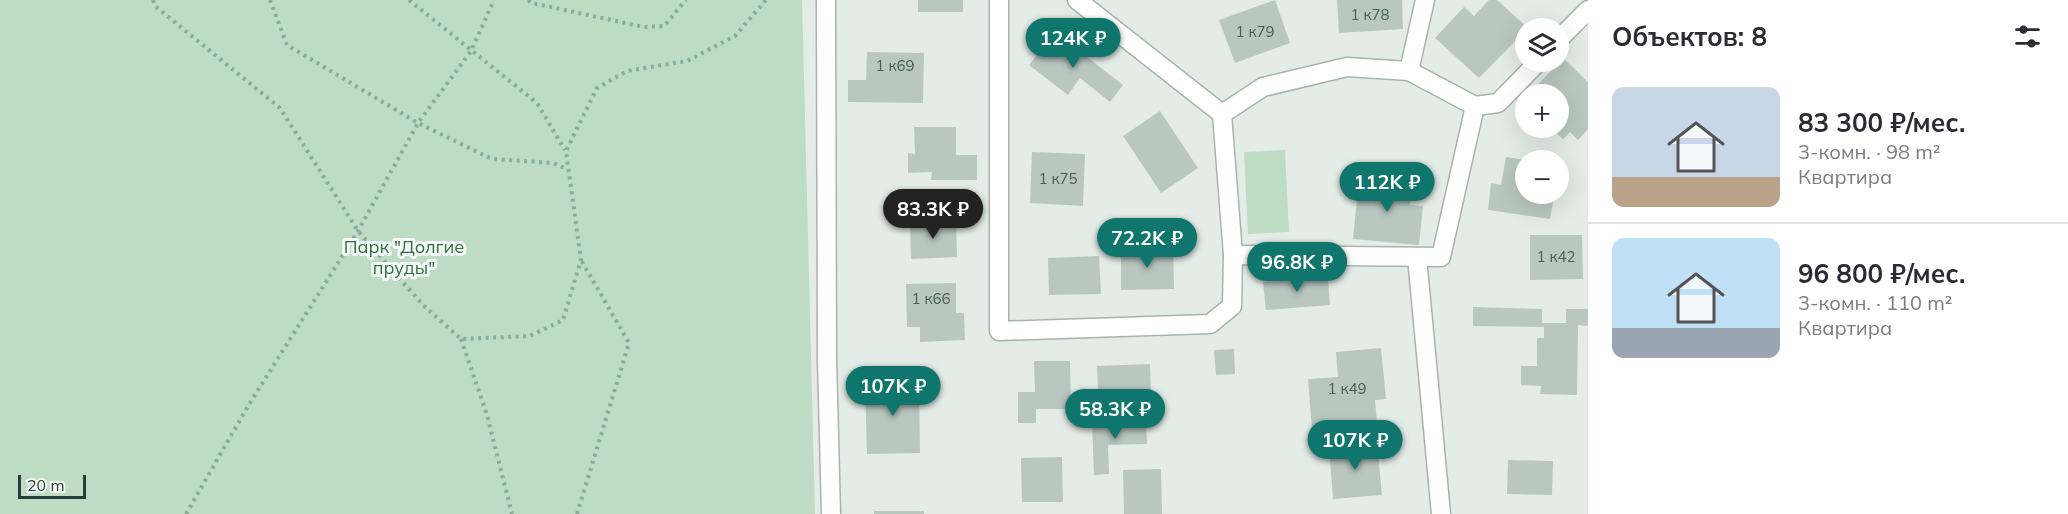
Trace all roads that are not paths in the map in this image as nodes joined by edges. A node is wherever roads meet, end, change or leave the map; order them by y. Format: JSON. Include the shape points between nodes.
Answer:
{"nodes":[{"id":1,"x":826,"y":0,"type":"edge"},
{"id":2,"x":999,"y":0,"type":"edge"},
{"id":3,"x":1077,"y":0,"type":"edge"},
{"id":4,"x":1425,"y":0,"type":"edge"},
{"id":5,"x":1588,"y":10,"type":"edge"},
{"id":6,"x":1569,"y":29,"type":"edge"},
{"id":7,"x":1409,"y":71,"type":"junction"},
{"id":8,"x":1528,"y":72,"type":"edge"},
{"id":9,"x":1475,"y":106,"type":"junction"},
{"id":10,"x":1222,"y":114,"type":"junction"},
{"id":11,"x":1233,"y":255,"type":"junction"},
{"id":12,"x":1417,"y":257,"type":"junction"},
{"id":13,"x":831,"y":514,"type":"edge"},
{"id":14,"x":1441,"y":514,"type":"edge"}],
"edges":[{"from":1,"to":13,"type":"street"},
{"from":2,"to":11,"type":"street","via":[[999,331],[1210,324],[1232,306]]},
{"from":3,"to":10,"type":"street"},
{"from":4,"to":7,"type":"street"},
{"from":5,"to":6,"type":"street"},
{"from":7,"to":9,"type":"street"},
{"from":7,"to":10,"type":"street","via":[[1347,67],[1263,87]]},
{"from":8,"to":9,"type":"street","via":[[1498,103]]},
{"from":9,"to":12,"type":"street","via":[[1442,257]]},
{"from":10,"to":11,"type":"street"},
{"from":11,"to":12,"type":"street"},
{"from":12,"to":14,"type":"street"}]}
